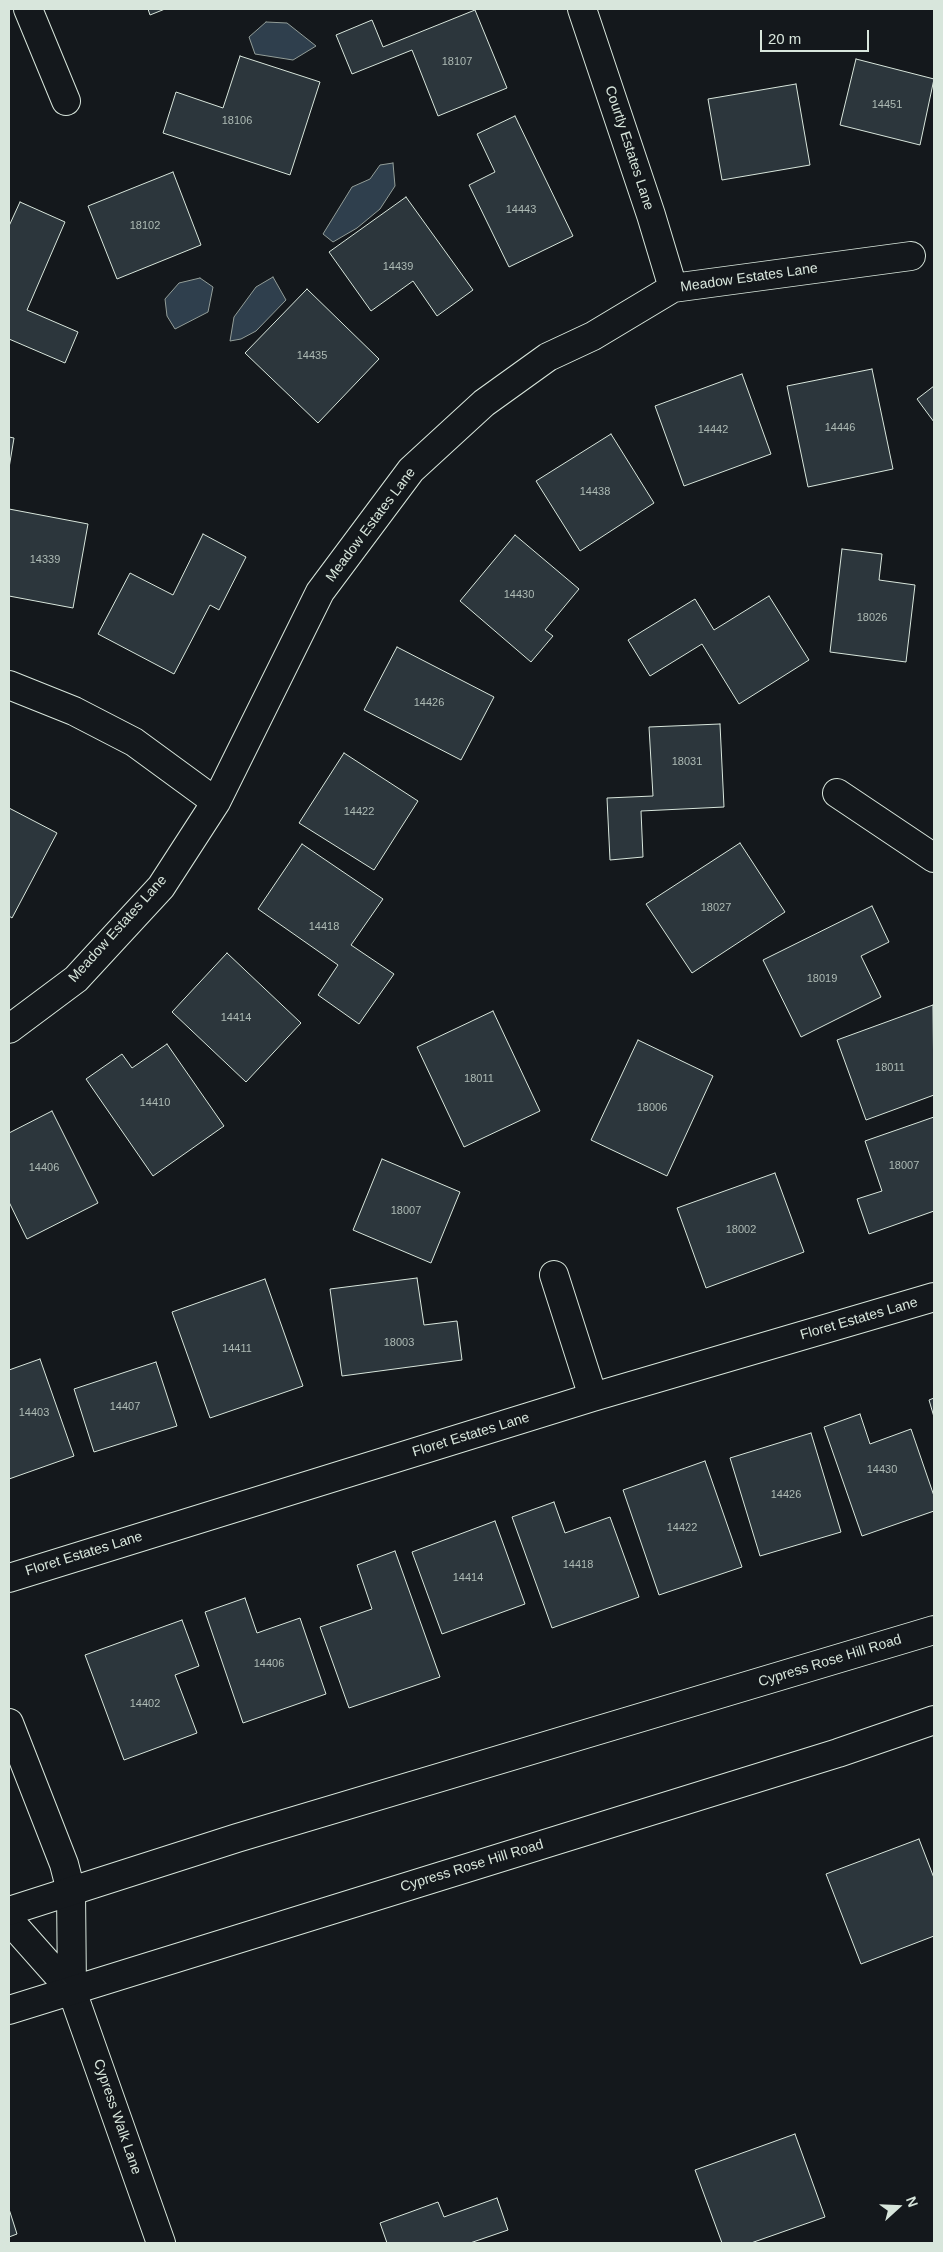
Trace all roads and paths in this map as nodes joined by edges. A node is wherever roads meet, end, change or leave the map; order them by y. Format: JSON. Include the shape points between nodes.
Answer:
{"nodes":[{"id":1,"x":28,"y":9,"type":"edge"},
{"id":2,"x":582,"y":9,"type":"edge"},
{"id":3,"x":66,"y":101,"type":"dead end"},
{"id":4,"x":911,"y":256,"type":"dead end"},
{"id":5,"x":673,"y":288,"type":"junction"},
{"id":6,"x":9,"y":685,"type":"edge"},
{"id":7,"x":837,"y":793,"type":"dead end"},
{"id":8,"x":216,"y":802,"type":"junction"},
{"id":9,"x":934,"y":858,"type":"edge"},
{"id":10,"x":9,"y":1029,"type":"edge"},
{"id":11,"x":554,"y":1275,"type":"dead end"},
{"id":12,"x":934,"y":1297,"type":"edge"},
{"id":13,"x":593,"y":1397,"type":"junction"},
{"id":14,"x":9,"y":1578,"type":"edge"},
{"id":15,"x":934,"y":1630,"type":"edge"},
{"id":16,"x":934,"y":1720,"type":"edge"},
{"id":17,"x":9,"y":1723,"type":"edge"},
{"id":18,"x":71,"y":1891,"type":"junction"},
{"id":19,"x":9,"y":1911,"type":"edge"},
{"id":20,"x":9,"y":1920,"type":"edge"},
{"id":21,"x":72,"y":1991,"type":"junction"},
{"id":22,"x":9,"y":2010,"type":"edge"},
{"id":23,"x":161,"y":2243,"type":"edge"}],
"edges":[{"from":1,"to":3,"type":"street"},
{"from":2,"to":5,"type":"street","name":"Courtly Estates Lane"},
{"from":4,"to":5,"type":"street","name":"Meadow Estates Lane"},
{"from":5,"to":8,"type":"street","name":"Meadow Estates Lane","via":[[594,336],[548,357],[484,403],[411,470],[320,592]]},
{"from":6,"to":8,"type":"street","via":[[74,711],[134,742]]},
{"from":7,"to":9,"type":"street"},
{"from":8,"to":10,"type":"street","name":"Meadow Estates Lane","via":[[161,887],[76,979]]},
{"from":11,"to":13,"type":"street"},
{"from":12,"to":13,"type":"street","name":"Floret Estates Lane"},
{"from":13,"to":14,"type":"street","name":"Floret Estates Lane"},
{"from":15,"to":18,"type":"street","name":"Cypress Rose Hill Road"},
{"from":16,"to":21,"type":"street","name":"Cypress Rose Hill Road","via":[[829,1756]]},
{"from":17,"to":18,"type":"street","name":"Cypress Walk Lane","via":[[64,1864]]},
{"from":18,"to":19,"type":"street","name":"Cypress Rose Hill Road"},
{"from":18,"to":21,"type":"street","name":"Cypress Walk Lane"},
{"from":20,"to":21,"type":"street","name":"Cypress Walk Lane"},
{"from":21,"to":22,"type":"street","name":"Cypress Rose Hill Road"},
{"from":21,"to":23,"type":"street","name":"Cypress Walk Lane"}]}
